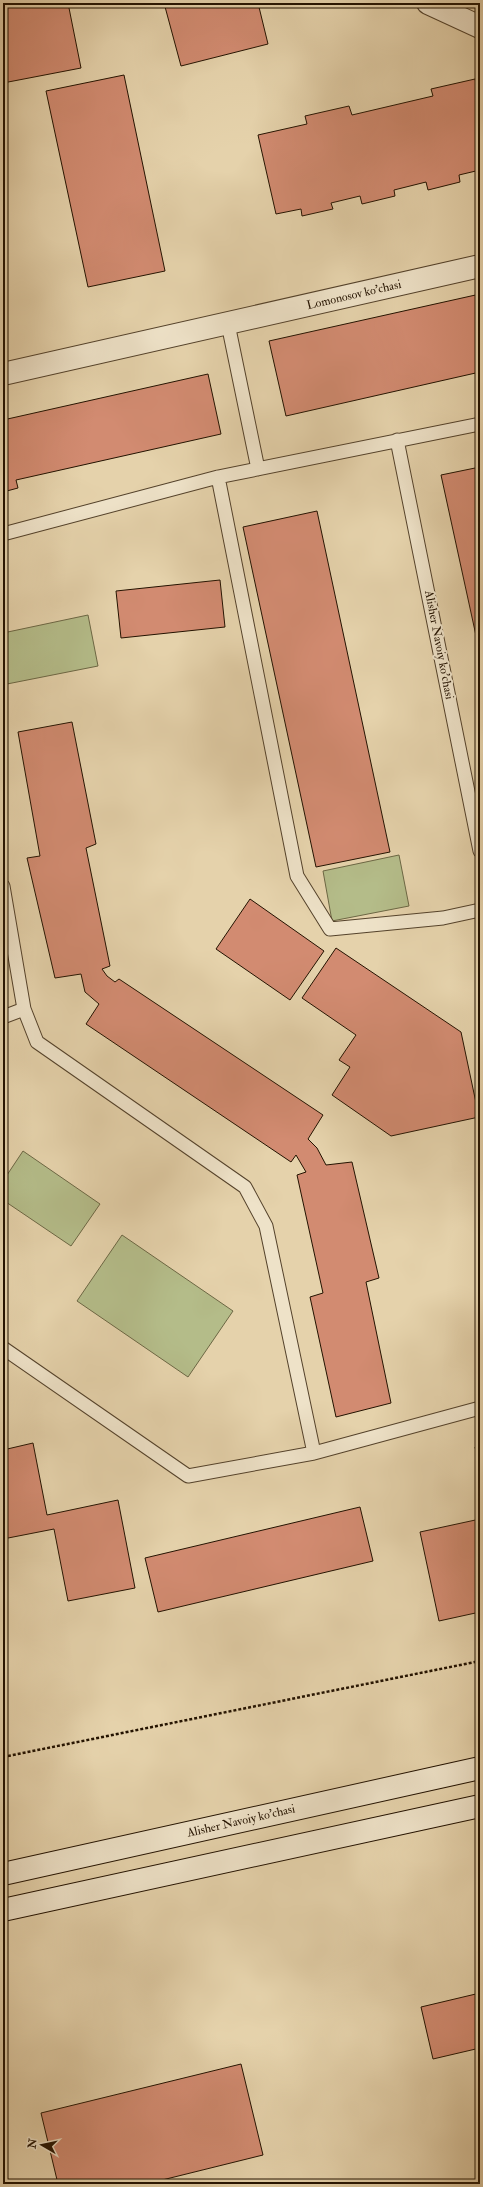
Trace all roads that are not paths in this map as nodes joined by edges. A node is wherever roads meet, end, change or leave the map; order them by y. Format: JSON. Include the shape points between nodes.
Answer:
{"nodes":[{"id":1,"x":428,"y":3,"type":"edge"},
{"id":2,"x":480,"y":27,"type":"edge"},
{"id":3,"x":480,"y":266,"type":"edge"},
{"id":4,"x":228,"y":324,"type":"junction"},
{"id":5,"x":3,"y":374,"type":"edge"},
{"id":6,"x":480,"y":424,"type":"edge"},
{"id":7,"x":397,"y":440,"type":"junction"},
{"id":8,"x":258,"y":469,"type":"junction"},
{"id":9,"x":218,"y":477,"type":"junction"},
{"id":10,"x":3,"y":534,"type":"edge"},
{"id":11,"x":480,"y":851,"type":"edge"},
{"id":12,"x":3,"y":886,"type":"edge"},
{"id":13,"x":480,"y":910,"type":"edge"},
{"id":14,"x":24,"y":1009,"type":"junction"},
{"id":15,"x":3,"y":1017,"type":"edge"},
{"id":16,"x":3,"y":1348,"type":"edge"},
{"id":17,"x":480,"y":1408,"type":"edge"},
{"id":18,"x":314,"y":1452,"type":"junction"},
{"id":19,"x":480,"y":1768,"type":"edge"},
{"id":20,"x":480,"y":1806,"type":"edge"},
{"id":21,"x":3,"y":1874,"type":"edge"},
{"id":22,"x":3,"y":1910,"type":"edge"}],
"edges":[{"from":1,"to":2,"type":"main road"},
{"from":3,"to":4,"type":"main road","name":"Lomonosov ko'chasi"},
{"from":4,"to":5,"type":"main road","name":"Lomonosov ko'chasi"},
{"from":4,"to":8,"type":"lane"},
{"from":6,"to":7,"type":"lane"},
{"from":7,"to":8,"type":"lane"},
{"from":7,"to":11,"type":"lane","name":"Alisher Navoiy ko'chasi"},
{"from":8,"to":9,"type":"lane"},
{"from":9,"to":10,"type":"lane"},
{"from":9,"to":13,"type":"lane","via":[[297,876],[330,929],[443,918]]},
{"from":12,"to":14,"type":"lane"},
{"from":14,"to":15,"type":"lane"},
{"from":14,"to":18,"type":"lane","via":[[37,1042],[245,1187],[266,1226]]},
{"from":16,"to":18,"type":"lane","via":[[188,1476]]},
{"from":17,"to":18,"type":"lane"},
{"from":19,"to":21,"type":"main road","name":"Alisher Navoiy ko'chasi"},
{"from":20,"to":22,"type":"main road"}]}
